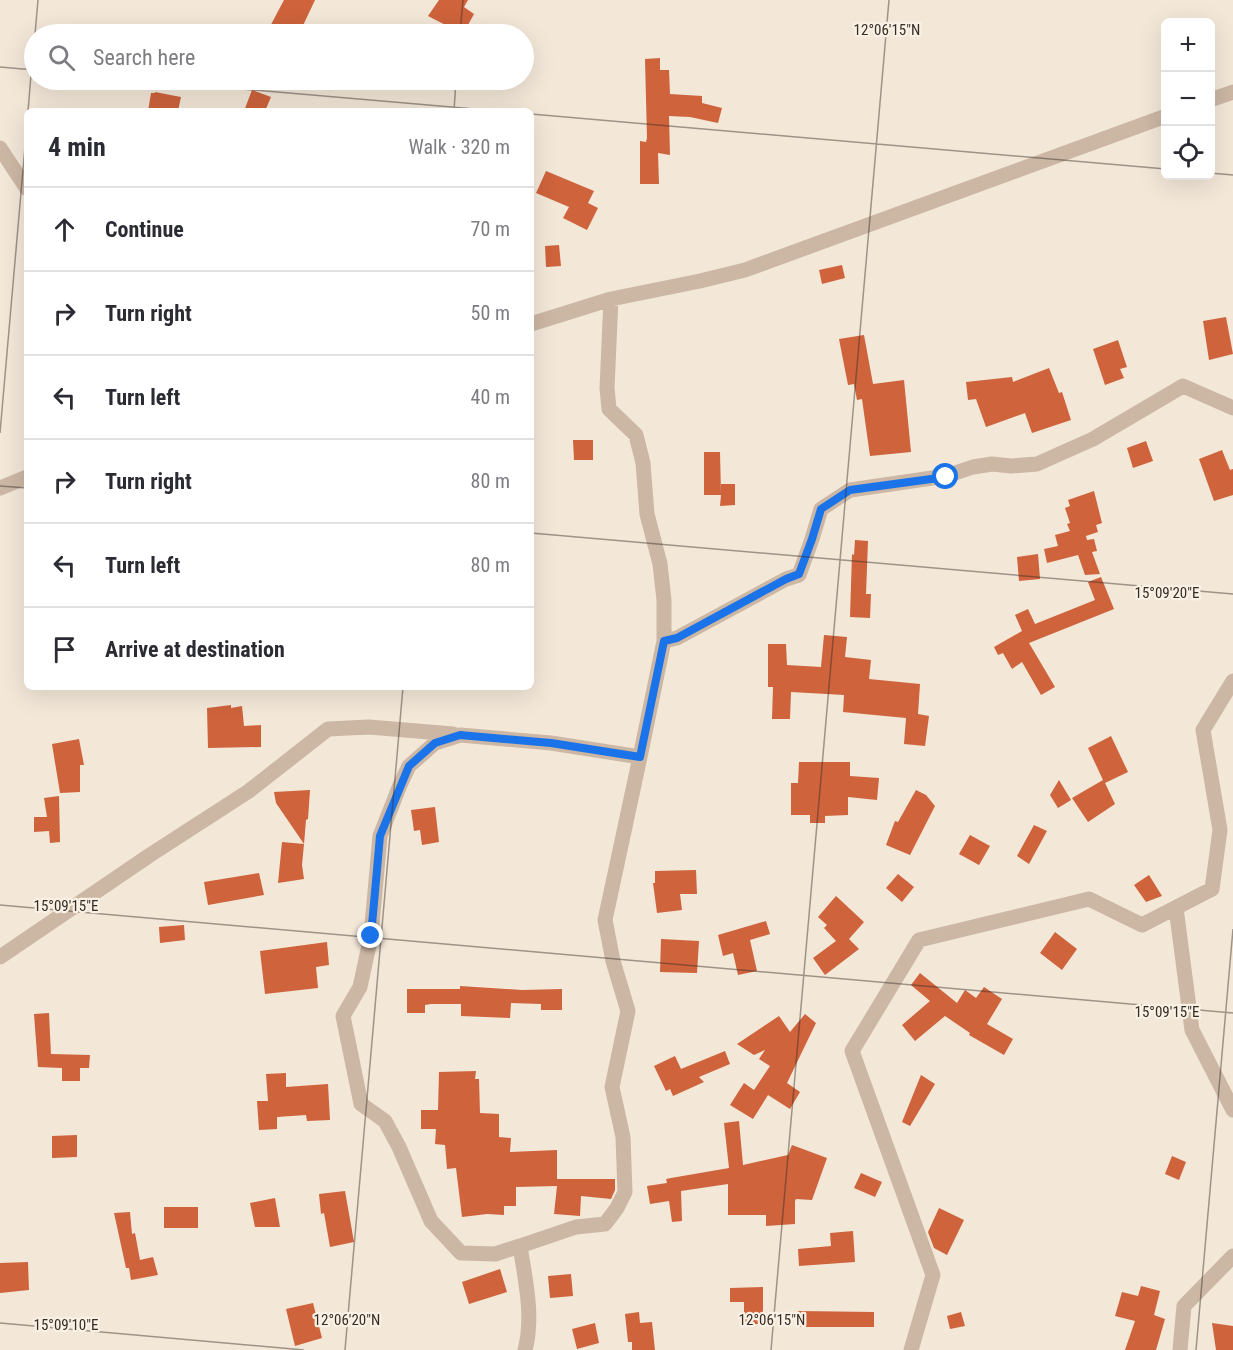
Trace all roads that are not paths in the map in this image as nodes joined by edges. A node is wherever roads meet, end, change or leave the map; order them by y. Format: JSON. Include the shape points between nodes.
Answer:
{"nodes":[{"id":1,"x":1233,"y":92,"type":"edge"},
{"id":2,"x":1215,"y":98,"type":"edge"},
{"id":3,"x":1161,"y":118,"type":"edge"},
{"id":4,"x":0,"y":148,"type":"edge"},
{"id":5,"x":24,"y":184,"type":"edge"},
{"id":6,"x":611,"y":299,"type":"junction"},
{"id":7,"x":534,"y":323,"type":"edge"},
{"id":8,"x":1233,"y":408,"type":"edge"},
{"id":9,"x":24,"y":478,"type":"edge"},
{"id":10,"x":0,"y":488,"type":"edge"},
{"id":11,"x":664,"y":641,"type":"junction"},
{"id":12,"x":1233,"y":681,"type":"edge"},
{"id":13,"x":460,"y":735,"type":"junction"},
{"id":14,"x":640,"y":757,"type":"junction"},
{"id":15,"x":1176,"y":908,"type":"junction"},
{"id":16,"x":1,"y":956,"type":"edge"},
{"id":17,"x":1233,"y":1110,"type":"edge"},
{"id":18,"x":520,"y":1246,"type":"junction"},
{"id":19,"x":1233,"y":1256,"type":"edge"},
{"id":20,"x":525,"y":1350,"type":"edge"},
{"id":21,"x":911,"y":1350,"type":"edge"},
{"id":22,"x":1180,"y":1350,"type":"edge"}],
"edges":[{"from":1,"to":2,"type":"street"},
{"from":3,"to":6,"type":"street","via":[[745,270]]},
{"from":4,"to":5,"type":"street"},
{"from":6,"to":7,"type":"street"},
{"from":6,"to":11,"type":"street","via":[[609,409],[636,435],[643,463],[647,514],[660,564]]},
{"from":8,"to":11,"type":"street","via":[[1183,386],[1093,439],[1036,464],[992,464],[946,477],[850,490],[821,509],[799,574],[677,638]]},
{"from":9,"to":10,"type":"street"},
{"from":11,"to":14,"type":"street"},
{"from":12,"to":15,"type":"street","via":[[1203,730],[1220,830],[1212,889]]},
{"from":13,"to":14,"type":"street","via":[[551,743]]},
{"from":13,"to":16,"type":"street","via":[[369,727],[328,729],[249,791]]},
{"from":13,"to":18,"type":"street","via":[[435,743],[409,766],[400,785],[380,836],[371,936],[360,987],[343,1016],[361,1104],[385,1121],[431,1221],[461,1253],[495,1254]]},
{"from":14,"to":18,"type":"street","via":[[604,920],[628,1011],[612,1087],[622,1137],[625,1192],[605,1224],[576,1227]]},
{"from":15,"to":17,"type":"street","via":[[1192,1030]]},
{"from":15,"to":21,"type":"street","via":[[1142,925],[1089,899],[919,940],[852,1051],[933,1275]]},
{"from":18,"to":20,"type":"street","via":[[529,1324]]},
{"from":19,"to":22,"type":"street","via":[[1184,1306]]}]}
